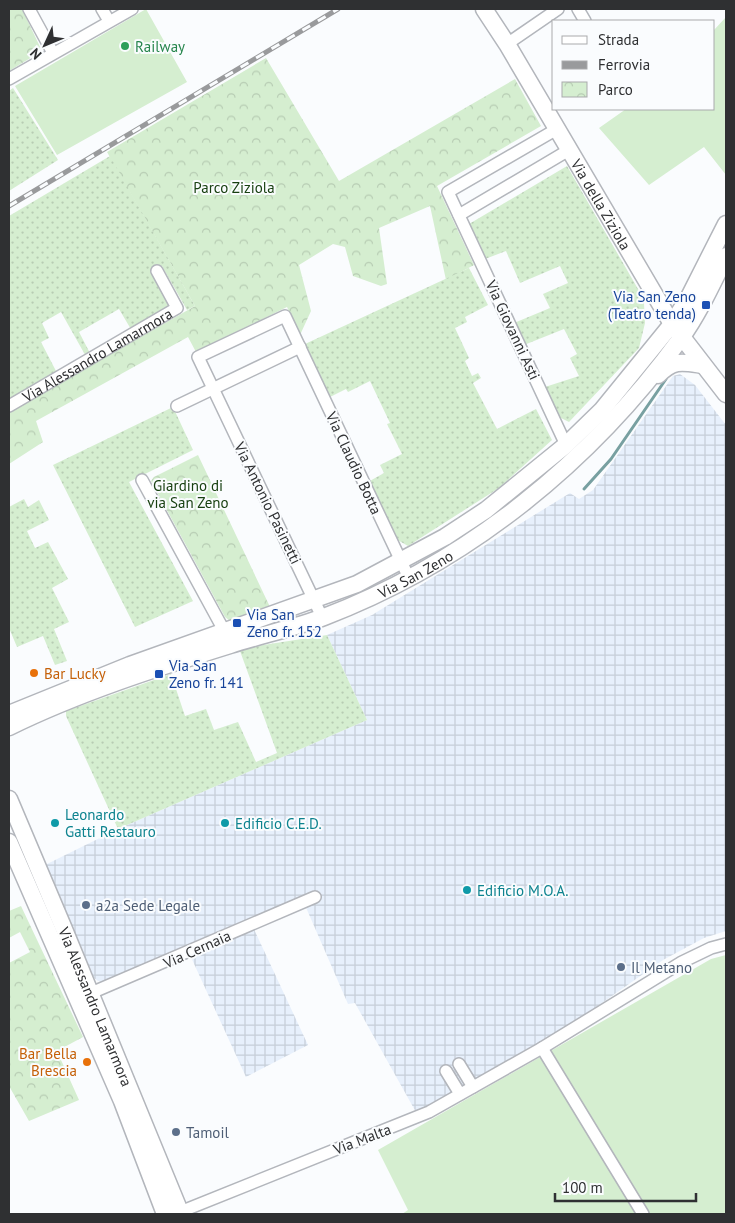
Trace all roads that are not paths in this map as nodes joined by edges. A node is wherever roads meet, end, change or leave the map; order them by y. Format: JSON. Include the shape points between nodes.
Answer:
{"nodes":[{"id":1,"x":29,"y":9,"type":"edge"},
{"id":2,"x":102,"y":9,"type":"edge"},
{"id":3,"x":132,"y":9,"type":"edge"},
{"id":4,"x":484,"y":9,"type":"edge"},
{"id":5,"x":558,"y":9,"type":"edge"},
{"id":6,"x":578,"y":9,"type":"edge"},
{"id":7,"x":584,"y":20,"type":"edge"},
{"id":8,"x":109,"y":21,"type":"junction"},
{"id":9,"x":507,"y":44,"type":"junction"},
{"id":10,"x":53,"y":53,"type":"junction"},
{"id":11,"x":9,"y":79,"type":"edge"},
{"id":12,"x":557,"y":129,"type":"junction"},
{"id":13,"x":569,"y":150,"type":"junction"},
{"id":14,"x":459,"y":215,"type":"junction"},
{"id":15,"x":726,"y":224,"type":"edge"},
{"id":16,"x":726,"y":256,"type":"edge"},
{"id":17,"x":157,"y":271,"type":"dead end"},
{"id":18,"x":697,"y":281,"type":"junction"},
{"id":19,"x":653,"y":292,"type":"junction"},
{"id":20,"x":676,"y":331,"type":"junction"},
{"id":21,"x":300,"y":347,"type":"junction"},
{"id":22,"x":198,"y":357,"type":"joint"},
{"id":23,"x":703,"y":365,"type":"junction"},
{"id":24,"x":214,"y":389,"type":"junction"},
{"id":25,"x":726,"y":394,"type":"edge"},
{"id":26,"x":627,"y":403,"type":"junction"},
{"id":27,"x":9,"y":406,"type":"edge"},
{"id":28,"x":177,"y":406,"type":"dead end"},
{"id":29,"x":571,"y":452,"type":"junction"},
{"id":30,"x":142,"y":480,"type":"dead end"},
{"id":31,"x":401,"y":562,"type":"junction"},
{"id":32,"x":409,"y":578,"type":"junction"},
{"id":33,"x":315,"y":600,"type":"junction"},
{"id":34,"x":322,"y":617,"type":"junction"},
{"id":35,"x":228,"y":639,"type":"junction"},
{"id":36,"x":9,"y":714,"type":"edge"},
{"id":37,"x":9,"y":727,"type":"edge"},
{"id":38,"x":9,"y":799,"type":"edge"},
{"id":39,"x":9,"y":842,"type":"edge"},
{"id":40,"x":315,"y":897,"type":"dead end"},
{"id":41,"x":726,"y":944,"type":"edge"},
{"id":42,"x":711,"y":948,"type":"junction"},
{"id":43,"x":726,"y":953,"type":"edge"},
{"id":44,"x":84,"y":996,"type":"junction"},
{"id":45,"x":547,"y":1056,"type":"junction"},
{"id":46,"x":459,"y":1064,"type":"dead end"},
{"id":47,"x":446,"y":1071,"type":"dead end"},
{"id":48,"x":473,"y":1087,"type":"junction"},
{"id":49,"x":460,"y":1094,"type":"junction"},
{"id":50,"x":176,"y":1214,"type":"edge"},
{"id":51,"x":643,"y":1214,"type":"edge"}],
"edges":[{"from":1,"to":10,"type":"street"},
{"from":2,"to":8,"type":"street"},
{"from":3,"to":8,"type":"street"},
{"from":4,"to":9,"type":"street","name":"Via della Ziziola"},
{"from":5,"to":9,"type":"street"},
{"from":6,"to":7,"type":"street"},
{"from":8,"to":10,"type":"street"},
{"from":9,"to":12,"type":"street","name":"Via della Ziziola"},
{"from":10,"to":11,"type":"street"},
{"from":12,"to":13,"type":"street","name":"Via della Ziziola"},
{"from":12,"to":14,"type":"street","name":"Via Giovanni Asti","via":[[448,192]]},
{"from":13,"to":14,"type":"street"},
{"from":13,"to":19,"type":"street","name":"Via della Ziziola"},
{"from":14,"to":29,"type":"street","name":"Via Giovanni Asti"},
{"from":15,"to":18,"type":"street","name":"Via San Zeno"},
{"from":16,"to":20,"type":"street","name":"Via San Zeno"},
{"from":17,"to":27,"type":"street","name":"Via Alessandro Lamarmora","via":[[177,308]]},
{"from":18,"to":19,"type":"street","via":[[676,298],[666,298]]},
{"from":18,"to":20,"type":"street","name":"Via San Zeno"},
{"from":19,"to":20,"type":"street","name":"Via della Ziziola"},
{"from":20,"to":23,"type":"street","name":"Via della Ziziola"},
{"from":20,"to":26,"type":"street","name":"Via San Zeno"},
{"from":20,"to":29,"type":"street","name":"Via San Zeno","via":[[602,410]]},
{"from":21,"to":22,"type":"street","name":"Via Claudio Botta","via":[[285,316]]},
{"from":21,"to":24,"type":"street"},
{"from":21,"to":31,"type":"street","name":"Via Claudio Botta"},
{"from":22,"to":24,"type":"street","name":"Via Antonio Pasinetti"},
{"from":23,"to":25,"type":"street","name":"Via della Ziziola"},
{"from":23,"to":26,"type":"street","via":[[684,362],[668,365],[640,396]]},
{"from":24,"to":28,"type":"street"},
{"from":24,"to":33,"type":"street","name":"Via Antonio Pasinetti"},
{"from":26,"to":29,"type":"street","name":"Via San Zeno","via":[[613,421]]},
{"from":29,"to":31,"type":"street","name":"Via San Zeno","via":[[445,537]]},
{"from":29,"to":32,"type":"street","name":"Via San Zeno","via":[[535,494],[495,525]]},
{"from":30,"to":35,"type":"street"},
{"from":31,"to":32,"type":"street","name":"Via Claudio Botta"},
{"from":31,"to":33,"type":"street","name":"Via San Zeno"},
{"from":32,"to":34,"type":"street","name":"Via San Zeno"},
{"from":33,"to":34,"type":"street","name":"Via Antonio Pasinetti"},
{"from":33,"to":35,"type":"street","name":"Via San Zeno"},
{"from":34,"to":35,"type":"street","name":"Via San Zeno"},
{"from":35,"to":36,"type":"street","name":"Via San Zeno","via":[[130,665]]},
{"from":35,"to":37,"type":"street","name":"Via San Zeno"},
{"from":38,"to":44,"type":"street","name":"Via Alessandro Lamarmora"},
{"from":39,"to":44,"type":"street","name":"Via Alessandro Lamarmora"},
{"from":40,"to":44,"type":"street","name":"Via Cernaia"},
{"from":41,"to":42,"type":"street","name":"Via Malta"},
{"from":42,"to":43,"type":"street"},
{"from":42,"to":45,"type":"street","name":"Via Malta","via":[[682,962]]},
{"from":44,"to":50,"type":"street","name":"Via Alessandro Lamarmora","via":[[122,1101]]},
{"from":45,"to":48,"type":"street","name":"Via Malta"},
{"from":45,"to":51,"type":"street"},
{"from":46,"to":48,"type":"street"},
{"from":47,"to":49,"type":"street"},
{"from":48,"to":49,"type":"street","name":"Via Malta"},
{"from":49,"to":50,"type":"street","name":"Via Malta","via":[[411,1121]]}]}
